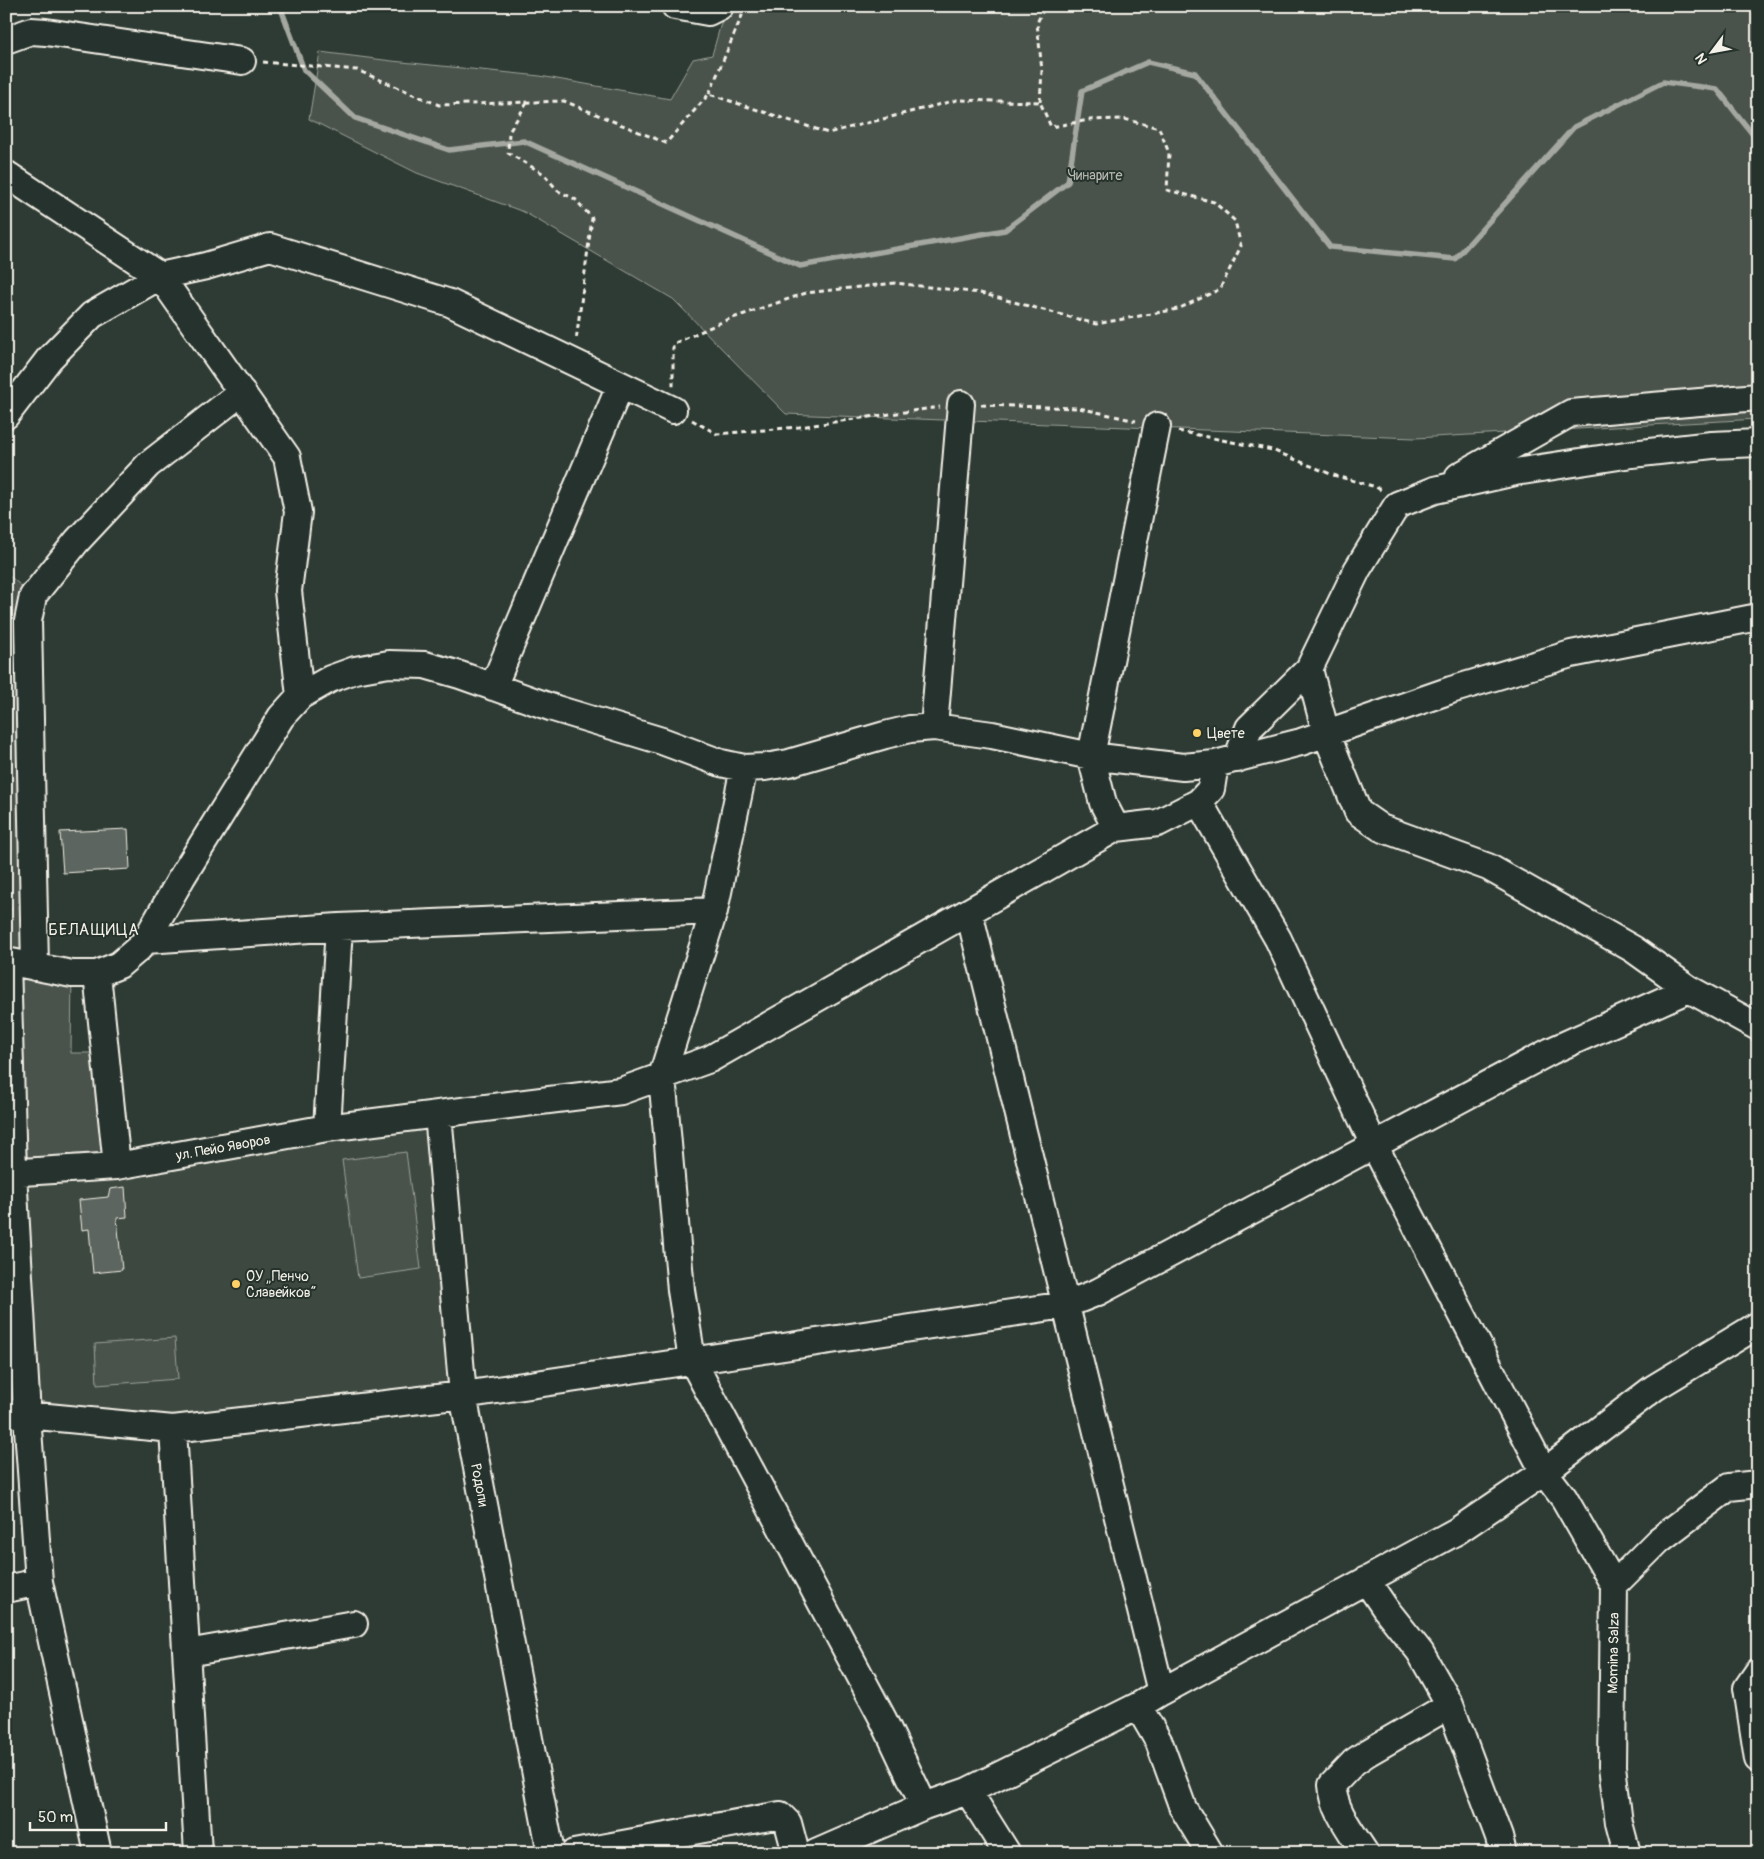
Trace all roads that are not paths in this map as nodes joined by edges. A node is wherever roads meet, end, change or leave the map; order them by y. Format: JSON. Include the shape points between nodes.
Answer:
{"nodes":[{"id":1,"x":676,"y":6,"type":"edge"},
{"id":2,"x":720,"y":6,"type":"edge"},
{"id":3,"x":6,"y":40,"type":"edge"},
{"id":4,"x":242,"y":61,"type":"road end"},
{"id":5,"x":6,"y":174,"type":"edge"},
{"id":6,"x":160,"y":276,"type":"junction"},
{"id":7,"x":620,"y":386,"type":"junction"},
{"id":8,"x":242,"y":392,"type":"junction"},
{"id":9,"x":1758,"y":396,"type":"edge"},
{"id":10,"x":961,"y":404,"type":"road end"},
{"id":11,"x":674,"y":410,"type":"road end"},
{"id":12,"x":6,"y":416,"type":"edge"},
{"id":13,"x":1157,"y":426,"type":"road end"},
{"id":14,"x":1758,"y":443,"type":"edge"},
{"id":15,"x":1435,"y":490,"type":"junction"},
{"id":16,"x":1758,"y":617,"type":"edge"},
{"id":17,"x":1310,"y":669,"type":"junction"},
{"id":18,"x":493,"y":686,"type":"junction"},
{"id":19,"x":300,"y":696,"type":"junction"},
{"id":20,"x":934,"y":727,"type":"junction"},
{"id":21,"x":1326,"y":733,"type":"junction"},
{"id":22,"x":1091,"y":756,"type":"junction"},
{"id":23,"x":1226,"y":762,"type":"junction"},
{"id":24,"x":744,"y":768,"type":"junction"},
{"id":25,"x":1199,"y":802,"type":"junction"},
{"id":26,"x":1116,"y":828,"type":"junction"},
{"id":27,"x":714,"y":911,"type":"junction"},
{"id":28,"x":969,"y":912,"type":"junction"},
{"id":29,"x":339,"y":927,"type":"junction"},
{"id":30,"x":146,"y":940,"type":"junction"},
{"id":31,"x":7,"y":961,"type":"edge"},
{"id":32,"x":35,"y":967,"type":"junction"},
{"id":33,"x":97,"y":974,"type":"junction"},
{"id":34,"x":1689,"y":989,"type":"junction"},
{"id":35,"x":1758,"y":1027,"type":"edge"},
{"id":36,"x":662,"y":1076,"type":"junction"},
{"id":37,"x":438,"y":1114,"type":"junction"},
{"id":38,"x":327,"y":1128,"type":"junction"},
{"id":39,"x":1374,"y":1145,"type":"junction"},
{"id":40,"x":116,"y":1166,"type":"junction"},
{"id":41,"x":10,"y":1173,"type":"edge"},
{"id":42,"x":1065,"y":1305,"type":"junction"},
{"id":43,"x":1758,"y":1325,"type":"edge"},
{"id":44,"x":692,"y":1360,"type":"junction"},
{"id":45,"x":463,"y":1395,"type":"junction"},
{"id":46,"x":16,"y":1414,"type":"edge"},
{"id":47,"x":173,"y":1430,"type":"junction"},
{"id":48,"x":1544,"y":1472,"type":"junction"},
{"id":49,"x":1758,"y":1484,"type":"edge"},
{"id":50,"x":1366,"y":1580,"type":"junction"},
{"id":51,"x":39,"y":1582,"type":"junction"},
{"id":52,"x":1614,"y":1585,"type":"junction"},
{"id":53,"x":6,"y":1589,"type":"edge"},
{"id":54,"x":354,"y":1624,"type":"dead end"},
{"id":55,"x":187,"y":1653,"type":"junction"},
{"id":56,"x":1758,"y":1672,"type":"edge"},
{"id":57,"x":1160,"y":1692,"type":"junction"},
{"id":58,"x":1450,"y":1705,"type":"junction"},
{"id":59,"x":1138,"y":1706,"type":"junction"},
{"id":60,"x":1758,"y":1759,"type":"edge"},
{"id":61,"x":968,"y":1791,"type":"junction"},
{"id":62,"x":924,"y":1806,"type":"junction"},
{"id":63,"x":98,"y":1853,"type":"edge"},
{"id":64,"x":198,"y":1853,"type":"edge"},
{"id":65,"x":550,"y":1853,"type":"edge"},
{"id":66,"x":574,"y":1853,"type":"edge"},
{"id":67,"x":796,"y":1853,"type":"edge"},
{"id":68,"x":816,"y":1853,"type":"edge"},
{"id":69,"x":1007,"y":1853,"type":"edge"},
{"id":70,"x":1210,"y":1853,"type":"edge"},
{"id":71,"x":1365,"y":1853,"type":"edge"},
{"id":72,"x":1503,"y":1853,"type":"edge"},
{"id":73,"x":1627,"y":1853,"type":"edge"}],
"edges":[{"from":1,"to":2,"type":"street","via":[[708,12]]},
{"from":3,"to":4,"type":"street","via":[[31,31],[46,32]]},
{"from":5,"to":6,"type":"street"},
{"from":6,"to":7,"type":"street","via":[[270,247],[450,303]]},
{"from":6,"to":8,"type":"street"},
{"from":6,"to":12,"type":"street","via":[[92,315],[49,359]]},
{"from":7,"to":11,"type":"street"},
{"from":7,"to":18,"type":"street"},
{"from":8,"to":19,"type":"street","via":[[287,456],[298,512],[288,591]]},
{"from":8,"to":32,"type":"street","via":[[148,465],[77,541],[33,596],[28,621]]},
{"from":9,"to":15,"type":"street","via":[[1571,413]]},
{"from":10,"to":20,"type":"street"},
{"from":13,"to":22,"type":"street"},
{"from":14,"to":15,"type":"street","via":[[1632,454],[1514,472]]},
{"from":15,"to":17,"type":"street","via":[[1397,505],[1357,570]]},
{"from":16,"to":21,"type":"street","via":[[1571,654],[1451,690]]},
{"from":17,"to":21,"type":"street"},
{"from":17,"to":23,"type":"street","via":[[1249,728]]},
{"from":18,"to":19,"type":"street","via":[[425,666],[389,664],[330,679]]},
{"from":18,"to":24,"type":"street","via":[[662,741],[721,764]]},
{"from":19,"to":30,"type":"street","via":[[267,737]]},
{"from":20,"to":22,"type":"street","via":[[992,735]]},
{"from":20,"to":24,"type":"street","via":[[910,729],[789,763]]},
{"from":21,"to":23,"type":"street"},
{"from":21,"to":34,"type":"street","via":[[1358,812],[1365,817],[1381,828],[1488,867],[1633,949]]},
{"from":22,"to":23,"type":"street","via":[[1183,767]]},
{"from":22,"to":26,"type":"street","via":[[1103,803]]},
{"from":23,"to":25,"type":"street","via":[[1211,789]]},
{"from":24,"to":27,"type":"street"},
{"from":25,"to":26,"type":"street","via":[[1158,823]]},
{"from":25,"to":39,"type":"street","via":[[1278,939]]},
{"from":26,"to":28,"type":"street","name":"ул. Пейо Яворов"},
{"from":27,"to":29,"type":"street"},
{"from":27,"to":36,"type":"street"},
{"from":28,"to":36,"type":"street","name":"ул. Пейо Яворов","via":[[710,1058]]},
{"from":28,"to":42,"type":"street"},
{"from":29,"to":30,"type":"street"},
{"from":29,"to":38,"type":"street"},
{"from":30,"to":33,"type":"street","via":[[119,965]]},
{"from":31,"to":32,"type":"street"},
{"from":31,"to":41,"type":"street"},
{"from":32,"to":33,"type":"street","via":[[72,974]]},
{"from":33,"to":40,"type":"street"},
{"from":34,"to":35,"type":"street"},
{"from":34,"to":39,"type":"street","via":[[1551,1051]]},
{"from":36,"to":37,"type":"street","name":"ул. Пейо Яворов","via":[[621,1091]]},
{"from":36,"to":44,"type":"street","via":[[681,1290]]},
{"from":37,"to":38,"type":"street","name":"ул. Пейо Яворов"},
{"from":37,"to":45,"type":"street","name":"Родопи"},
{"from":38,"to":40,"type":"street","name":"ул. Пейо Яворов"},
{"from":39,"to":42,"type":"street","via":[[1098,1292]]},
{"from":39,"to":48,"type":"street"},
{"from":40,"to":41,"type":"street","name":"ул. Пейо Яворов"},
{"from":41,"to":46,"type":"street"},
{"from":42,"to":44,"type":"street"},
{"from":42,"to":57,"type":"street"},
{"from":43,"to":48,"type":"street","via":[[1654,1388]]},
{"from":44,"to":45,"type":"street"},
{"from":44,"to":62,"type":"street","via":[[883,1719]]},
{"from":45,"to":47,"type":"street"},
{"from":45,"to":65,"type":"street","name":"Родопи"},
{"from":46,"to":47,"type":"street"},
{"from":46,"to":51,"type":"street"},
{"from":47,"to":55,"type":"street"},
{"from":48,"to":50,"type":"street","via":[[1457,1531]]},
{"from":48,"to":52,"type":"street","via":[[1564,1498]]},
{"from":49,"to":52,"type":"street","via":[[1729,1487],[1659,1540]]},
{"from":50,"to":57,"type":"street"},
{"from":50,"to":58,"type":"street","via":[[1420,1652]]},
{"from":51,"to":53,"type":"street"},
{"from":51,"to":63,"type":"street"},
{"from":52,"to":73,"type":"street","name":"Momina Salza","via":[[1612,1766],[1619,1823]]},
{"from":54,"to":55,"type":"street"},
{"from":55,"to":64,"type":"street"},
{"from":56,"to":60,"type":"street","via":[[1747,1688]]},
{"from":57,"to":59,"type":"street"},
{"from":58,"to":71,"type":"street","via":[[1367,1753],[1332,1785],[1333,1797],[1348,1829]]},
{"from":58,"to":72,"type":"street","via":[[1500,1837]]},
{"from":59,"to":61,"type":"street"},
{"from":59,"to":70,"type":"street","via":[[1159,1742],[1183,1808]]},
{"from":61,"to":62,"type":"street"},
{"from":61,"to":69,"type":"street"},
{"from":62,"to":68,"type":"street"},
{"from":66,"to":67,"type":"street","via":[[780,1815],[788,1823]]}]}
